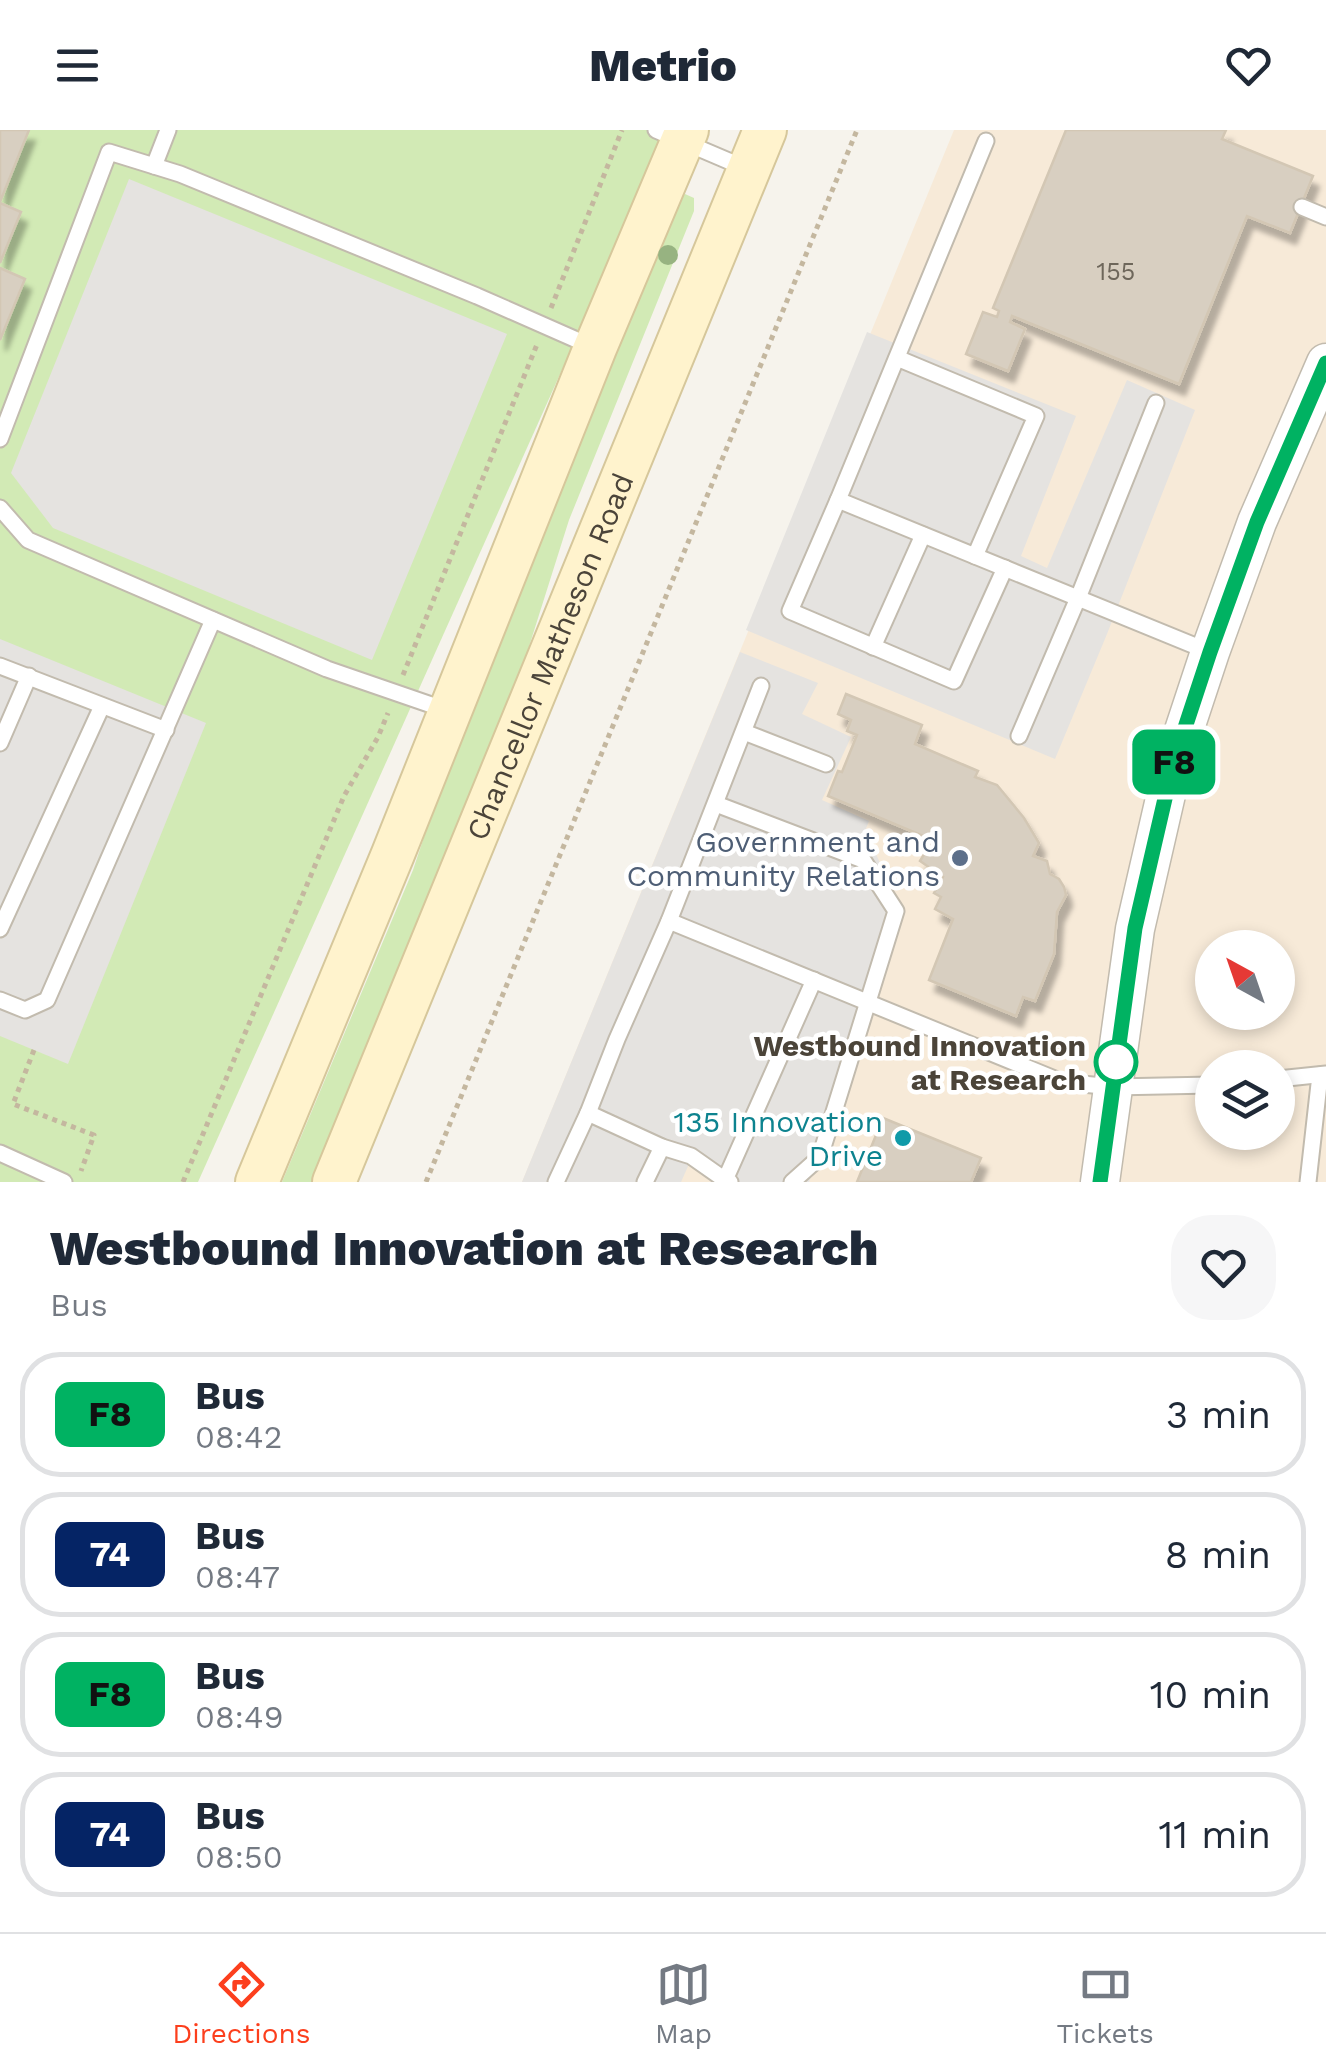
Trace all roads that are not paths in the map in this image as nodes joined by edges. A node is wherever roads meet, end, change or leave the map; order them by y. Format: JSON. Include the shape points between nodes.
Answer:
{"nodes":[{"id":1,"x":168,"y":130,"type":"edge"},
{"id":2,"x":765,"y":130,"type":"edge"},
{"id":3,"x":676,"y":133,"type":"edge"},
{"id":4,"x":986,"y":141,"type":"dead end"},
{"id":5,"x":154,"y":166,"type":"junction"},
{"id":6,"x":748,"y":170,"type":"junction"},
{"id":7,"x":1302,"y":207,"type":"dead end"},
{"id":8,"x":1326,"y":217,"type":"edge"},
{"id":9,"x":595,"y":348,"type":"junction"},
{"id":10,"x":897,"y":358,"type":"junction"},
{"id":11,"x":1322,"y":387,"type":"edge"},
{"id":12,"x":1156,"y":403,"type":"dead end"},
{"id":13,"x":0,"y":439,"type":"edge"},
{"id":14,"x":838,"y":500,"type":"junction"},
{"id":15,"x":0,"y":508,"type":"edge"},
{"id":16,"x":923,"y":535,"type":"junction"},
{"id":17,"x":975,"y":556,"type":"junction"},
{"id":18,"x":1005,"y":568,"type":"junction"},
{"id":19,"x":1078,"y":598,"type":"junction"},
{"id":20,"x":213,"y":620,"type":"junction"},
{"id":21,"x":873,"y":647,"type":"junction"},
{"id":22,"x":1210,"y":652,"type":"junction"},
{"id":23,"x":0,"y":666,"type":"edge"},
{"id":24,"x":29,"y":676,"type":"junction"},
{"id":25,"x":761,"y":686,"type":"dead end"},
{"id":26,"x":102,"y":706,"type":"junction"},
{"id":27,"x":450,"y":711,"type":"junction"},
{"id":28,"x":166,"y":730,"type":"junction"},
{"id":29,"x":744,"y":732,"type":"junction"},
{"id":30,"x":1019,"y":736,"type":"dead end"},
{"id":31,"x":0,"y":743,"type":"edge"},
{"id":32,"x":826,"y":764,"type":"dead end"},
{"id":33,"x":716,"y":804,"type":"junction"},
{"id":34,"x":669,"y":920,"type":"junction"},
{"id":35,"x":0,"y":929,"type":"edge"},
{"id":36,"x":814,"y":980,"type":"junction"},
{"id":37,"x":0,"y":1000,"type":"edge"},
{"id":38,"x":867,"y":1002,"type":"junction"},
{"id":39,"x":1323,"y":1075,"type":"edge"},
{"id":40,"x":1295,"y":1077,"type":"edge"},
{"id":41,"x":1195,"y":1085,"type":"edge"},
{"id":42,"x":1113,"y":1087,"type":"junction"},
{"id":43,"x":588,"y":1113,"type":"junction"},
{"id":44,"x":353,"y":1134,"type":"junction"},
{"id":45,"x":662,"y":1147,"type":"junction"},
{"id":46,"x":0,"y":1153,"type":"edge"},
{"id":47,"x":727,"y":1181,"type":"edge"},
{"id":48,"x":64,"y":1182,"type":"edge"},
{"id":49,"x":257,"y":1182,"type":"edge"},
{"id":50,"x":334,"y":1182,"type":"edge"},
{"id":51,"x":353,"y":1182,"type":"edge"},
{"id":52,"x":556,"y":1182,"type":"edge"},
{"id":53,"x":645,"y":1182,"type":"edge"},
{"id":54,"x":792,"y":1182,"type":"edge"},
{"id":55,"x":1100,"y":1182,"type":"edge"},
{"id":56,"x":1308,"y":1182,"type":"edge"}],
"edges":[{"from":1,"to":5,"type":"lane"},
{"from":2,"to":6,"type":"main road","name":"Chancellor Matheson Road"},
{"from":3,"to":6,"type":"lane"},
{"from":3,"to":9,"type":"main road"},
{"from":4,"to":10,"type":"lane"},
{"from":5,"to":9,"type":"lane"},
{"from":5,"to":13,"type":"lane","via":[[110,152]]},
{"from":6,"to":44,"type":"main road","name":"Chancellor Matheson Road"},
{"from":7,"to":8,"type":"lane"},
{"from":9,"to":27,"type":"main road"},
{"from":10,"to":14,"type":"lane"},
{"from":10,"to":17,"type":"lane","via":[[1036,416]]},
{"from":11,"to":22,"type":"street","via":[[1257,522]]},
{"from":12,"to":19,"type":"lane"},
{"from":14,"to":16,"type":"lane"},
{"from":14,"to":21,"type":"lane","via":[[790,611]]},
{"from":15,"to":20,"type":"lane","via":[[28,540]]},
{"from":16,"to":17,"type":"lane"},
{"from":16,"to":21,"type":"lane"},
{"from":17,"to":18,"type":"lane"},
{"from":18,"to":19,"type":"lane"},
{"from":18,"to":21,"type":"lane","via":[[954,680]]},
{"from":19,"to":22,"type":"lane"},
{"from":19,"to":30,"type":"lane"},
{"from":20,"to":27,"type":"lane"},
{"from":20,"to":28,"type":"lane"},
{"from":22,"to":42,"type":"street","via":[[1173,764],[1135,928]]},
{"from":23,"to":24,"type":"lane"},
{"from":24,"to":26,"type":"lane"},
{"from":24,"to":31,"type":"lane"},
{"from":25,"to":29,"type":"lane"},
{"from":26,"to":28,"type":"lane"},
{"from":26,"to":35,"type":"lane"},
{"from":27,"to":49,"type":"main road"},
{"from":28,"to":37,"type":"lane","via":[[47,1000],[25,1010]]},
{"from":29,"to":32,"type":"lane"},
{"from":29,"to":33,"type":"lane"},
{"from":33,"to":34,"type":"lane"},
{"from":33,"to":38,"type":"lane","via":[[862,860],[896,912]]},
{"from":34,"to":36,"type":"lane"},
{"from":34,"to":43,"type":"lane"},
{"from":36,"to":38,"type":"lane"},
{"from":36,"to":47,"type":"lane"},
{"from":38,"to":42,"type":"lane","via":[[1062,1082]]},
{"from":38,"to":54,"type":"lane","via":[[820,1157]]},
{"from":39,"to":40,"type":"lane"},
{"from":39,"to":56,"type":"lane"},
{"from":41,"to":42,"type":"lane"},
{"from":42,"to":55,"type":"street"},
{"from":43,"to":45,"type":"lane"},
{"from":43,"to":52,"type":"lane"},
{"from":44,"to":50,"type":"main road","name":"Chancellor Matheson Road"},
{"from":44,"to":51,"type":"main road"},
{"from":45,"to":47,"type":"lane","via":[[691,1156]]},
{"from":45,"to":53,"type":"lane"},
{"from":46,"to":48,"type":"lane"}]}
